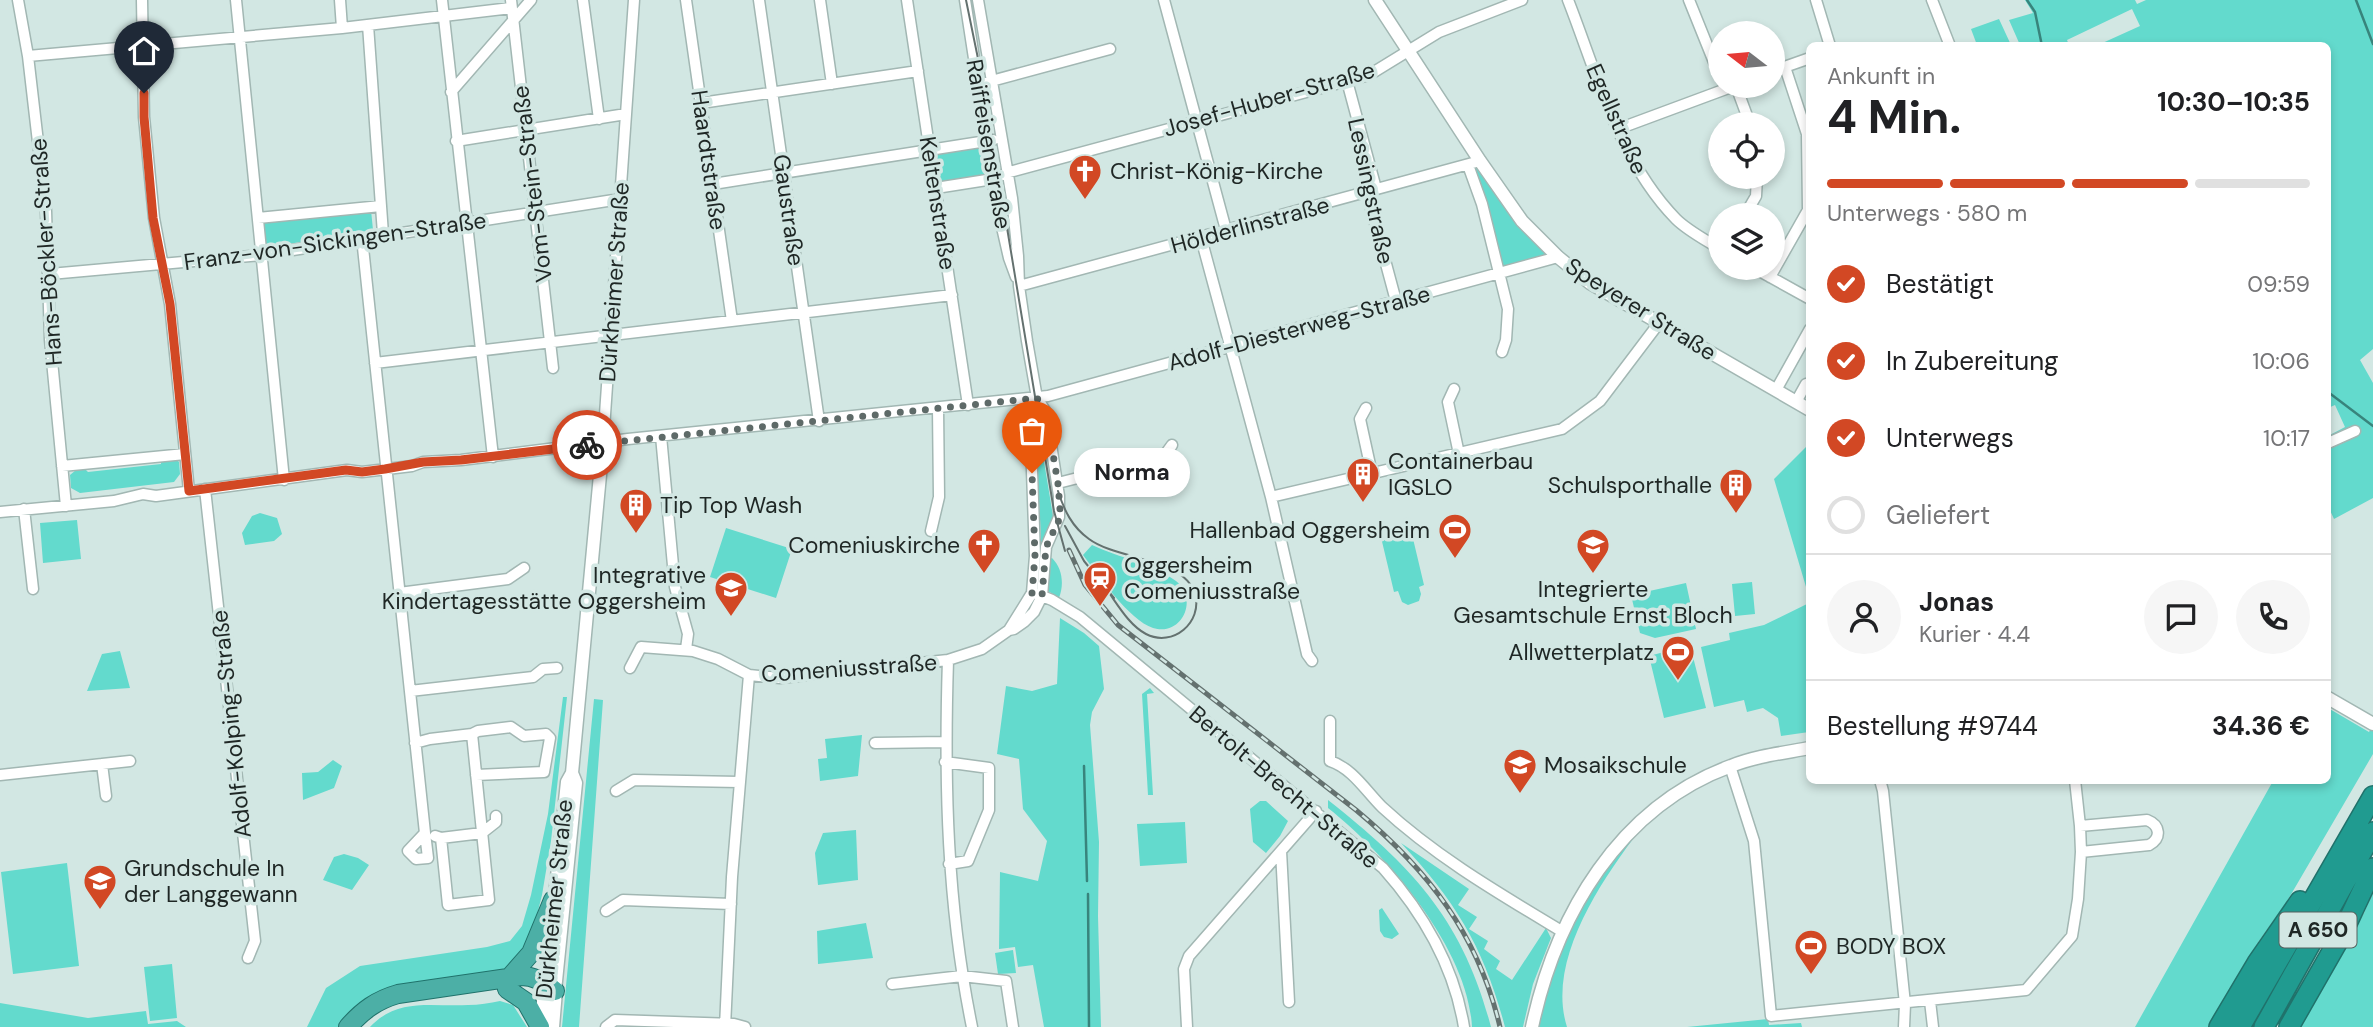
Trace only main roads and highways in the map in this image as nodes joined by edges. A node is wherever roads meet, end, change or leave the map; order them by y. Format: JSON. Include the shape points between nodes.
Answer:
{"nodes":[{"id":1,"x":2373,"y":796,"type":"edge"},
{"id":2,"x":2373,"y":832,"type":"edge"},
{"id":3,"x":2350,"y":837,"type":"junction"},
{"id":4,"x":2373,"y":868,"type":"edge"},
{"id":5,"x":553,"y":900,"type":"road end"},
{"id":6,"x":508,"y":984,"type":"junction"},
{"id":7,"x":549,"y":988,"type":"junction"},
{"id":8,"x":348,"y":1027,"type":"edge"},
{"id":9,"x":361,"y":1027,"type":"edge"},
{"id":10,"x":540,"y":1027,"type":"edge"},
{"id":11,"x":552,"y":1027,"type":"edge"},
{"id":12,"x":2219,"y":1027,"type":"edge"},
{"id":13,"x":2239,"y":1027,"type":"edge"},
{"id":14,"x":2264,"y":1027,"type":"edge"},
{"id":15,"x":2289,"y":1027,"type":"edge"}],
"edges":[{"from":1,"to":3,"type":"highway","number":"A 650"},
{"from":2,"to":14,"type":"highway","number":"A 650"},
{"from":3,"to":12,"type":"highway","via":[[2341,837]]},
{"from":3,"to":13,"type":"highway","number":"A 650"},
{"from":4,"to":15,"type":"highway"},
{"from":5,"to":6,"type":"highway","via":[[531,953]]},
{"from":6,"to":7,"type":"highway","via":[[529,976]]},
{"from":6,"to":8,"type":"highway","via":[[415,991],[382,999],[363,1010]]},
{"from":6,"to":9,"type":"highway","via":[[402,999],[381,1007]]},
{"from":6,"to":10,"type":"highway","via":[[531,1007]]},
{"from":7,"to":10,"type":"main road","name":"Dürkheimer Straße"},
{"from":7,"to":11,"type":"main road","name":"Dürkheimer Straße"}]}
